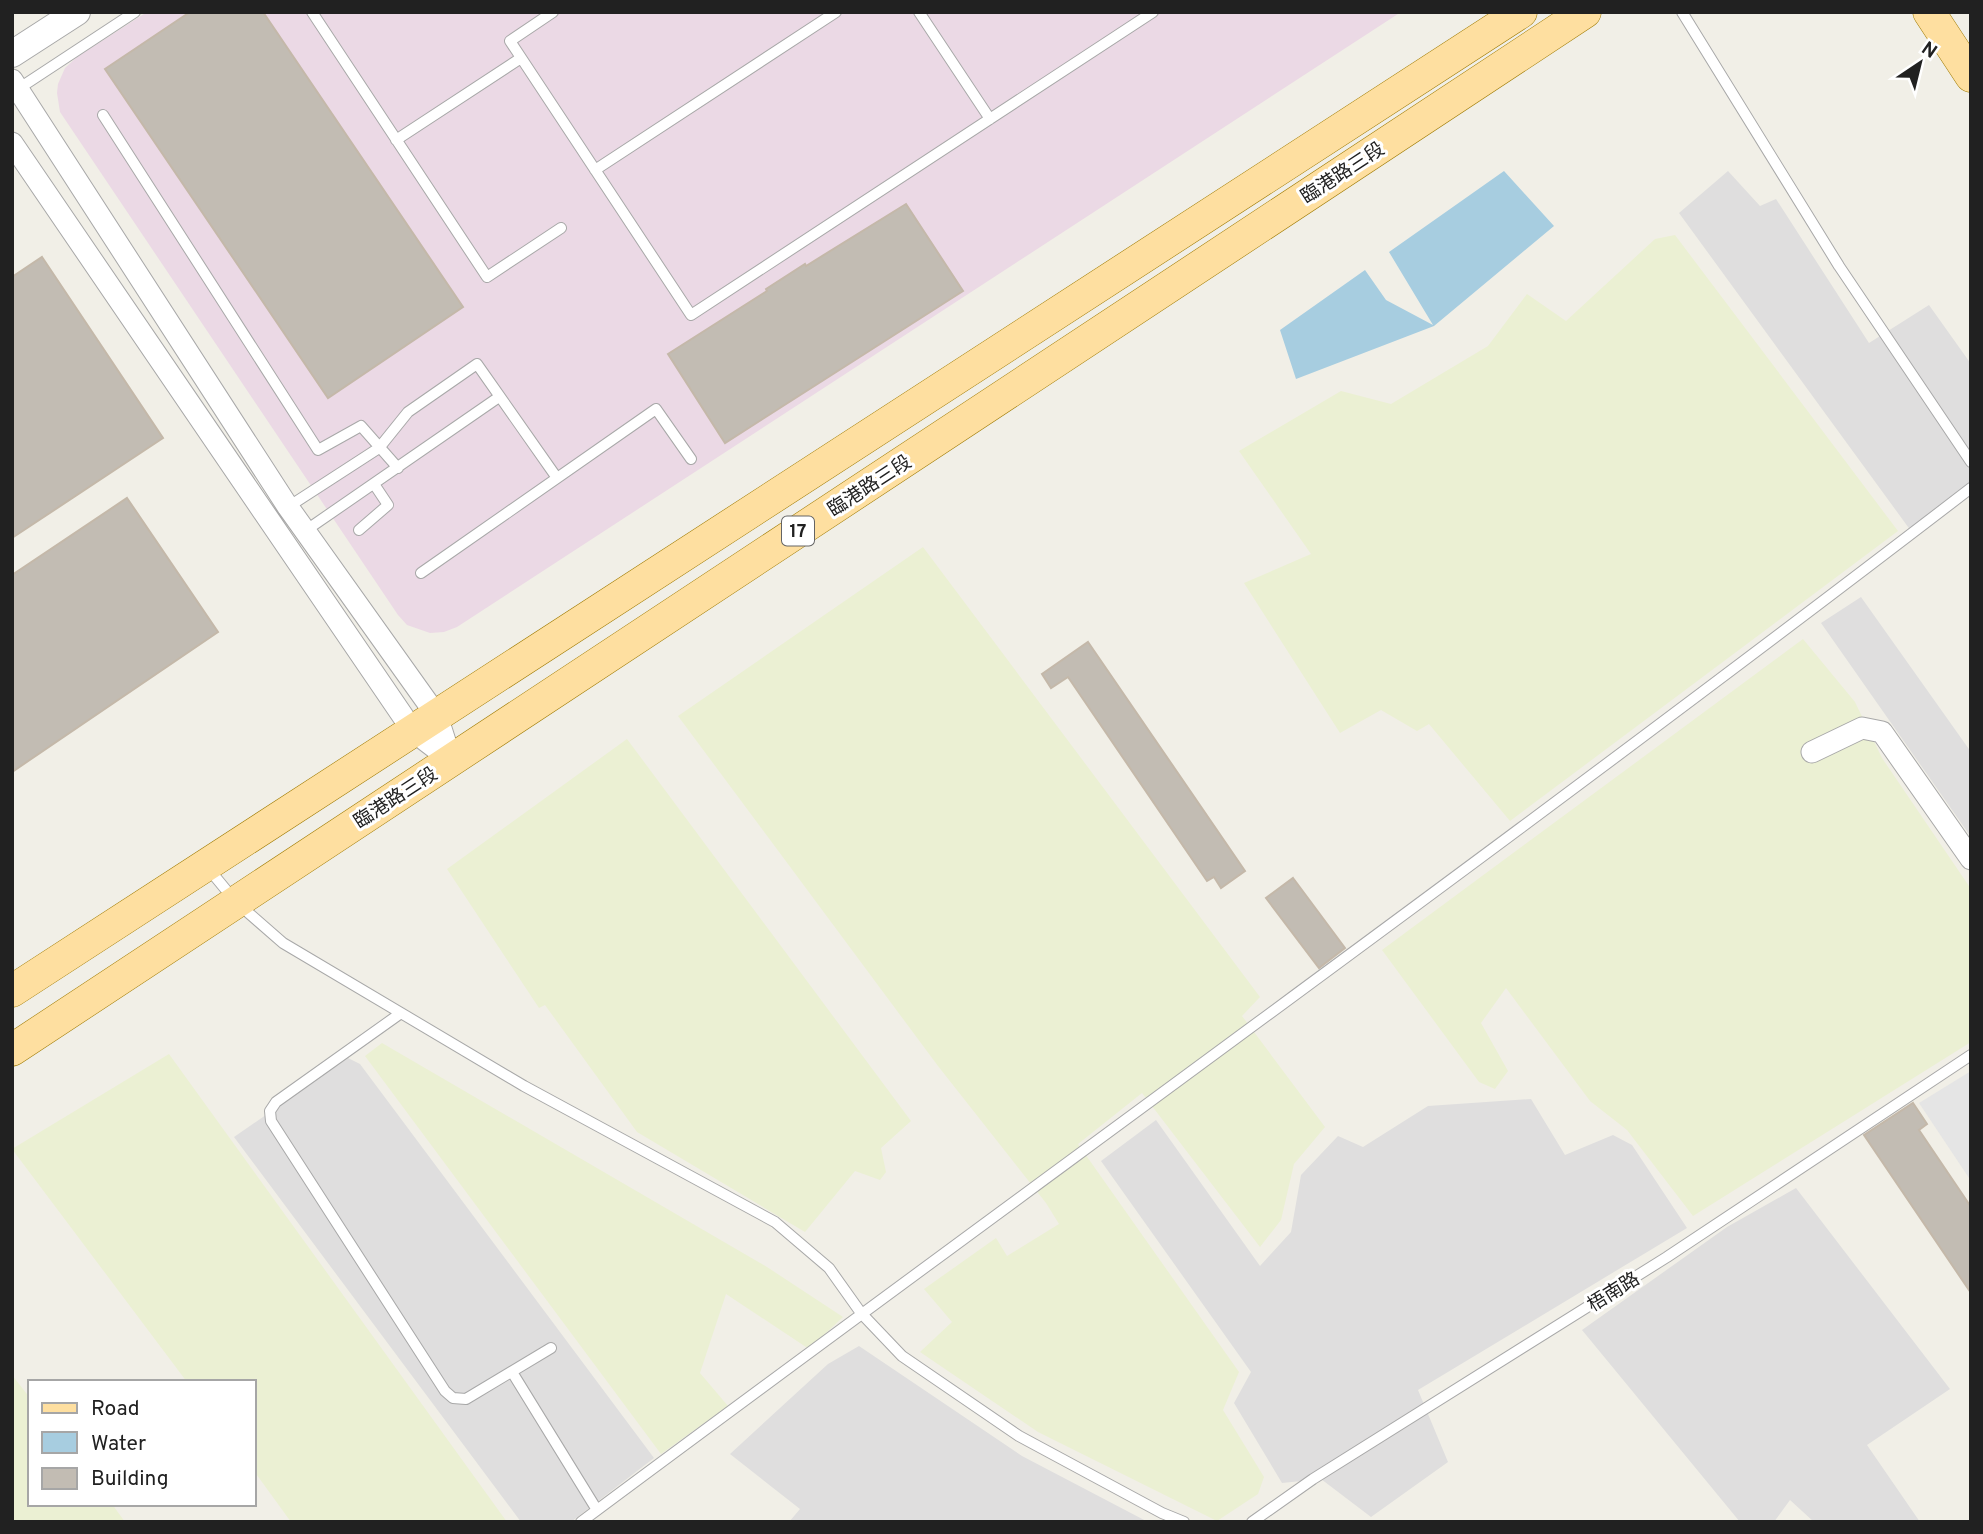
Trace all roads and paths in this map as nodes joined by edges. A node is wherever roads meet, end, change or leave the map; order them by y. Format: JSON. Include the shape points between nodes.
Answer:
{"nodes":[{"id":1,"x":76,"y":12,"type":"edge"},
{"id":2,"x":135,"y":12,"type":"edge"},
{"id":3,"x":312,"y":12,"type":"edge"},
{"id":4,"x":553,"y":12,"type":"edge"},
{"id":5,"x":836,"y":12,"type":"edge"},
{"id":6,"x":919,"y":12,"type":"edge"},
{"id":7,"x":1153,"y":12,"type":"edge"},
{"id":8,"x":1521,"y":12,"type":"edge"},
{"id":9,"x":1585,"y":12,"type":"edge"},
{"id":10,"x":1682,"y":12,"type":"edge"},
{"id":11,"x":1929,"y":12,"type":"edge"},
{"id":12,"x":12,"y":54,"type":"edge"},
{"id":13,"x":521,"y":58,"type":"junction"},
{"id":14,"x":1971,"y":76,"type":"edge"},
{"id":15,"x":14,"y":87,"type":"edge"},
{"id":16,"x":103,"y":115,"type":"dead end"},
{"id":17,"x":990,"y":119,"type":"junction"},
{"id":18,"x":397,"y":140,"type":"junction"},
{"id":19,"x":12,"y":143,"type":"edge"},
{"id":20,"x":595,"y":170,"type":"junction"},
{"id":21,"x":561,"y":228,"type":"dead end"},
{"id":22,"x":499,"y":397,"type":"junction"},
{"id":23,"x":379,"y":448,"type":"junction"},
{"id":24,"x":691,"y":459,"type":"dead end"},
{"id":25,"x":1971,"y":462,"type":"edge"},
{"id":26,"x":398,"y":468,"type":"junction"},
{"id":27,"x":557,"y":478,"type":"junction"},
{"id":28,"x":374,"y":484,"type":"junction"},
{"id":29,"x":1971,"y":488,"type":"edge"},
{"id":30,"x":288,"y":507,"type":"junction"},
{"id":31,"x":359,"y":530,"type":"dead end"},
{"id":32,"x":305,"y":531,"type":"junction"},
{"id":33,"x":421,"y":573,"type":"dead end"},
{"id":34,"x":425,"y":723,"type":"junction"},
{"id":35,"x":1812,"y":752,"type":"dead end"},
{"id":36,"x":451,"y":760,"type":"junction"},
{"id":37,"x":1971,"y":859,"type":"edge"},
{"id":38,"x":206,"y":866,"type":"junction"},
{"id":39,"x":236,"y":902,"type":"junction"},
{"id":40,"x":12,"y":991,"type":"edge"},
{"id":41,"x":401,"y":1013,"type":"junction"},
{"id":42,"x":12,"y":1050,"type":"edge"},
{"id":43,"x":1971,"y":1055,"type":"edge"},
{"id":44,"x":861,"y":1313,"type":"junction"},
{"id":45,"x":551,"y":1348,"type":"dead end"},
{"id":46,"x":512,"y":1372,"type":"junction"},
{"id":47,"x":597,"y":1510,"type":"junction"},
{"id":48,"x":581,"y":1522,"type":"edge"},
{"id":49,"x":1184,"y":1522,"type":"edge"},
{"id":50,"x":1252,"y":1522,"type":"edge"}],
"edges":[{"from":1,"to":12,"type":"street"},
{"from":2,"to":15,"type":"lane"},
{"from":3,"to":18,"type":"lane"},
{"from":4,"to":13,"type":"lane","via":[[510,41]]},
{"from":5,"to":20,"type":"lane"},
{"from":6,"to":17,"type":"lane"},
{"from":7,"to":17,"type":"lane"},
{"from":8,"to":34,"type":"main road","name":"臨港路三段","number":"17"},
{"from":9,"to":36,"type":"main road","name":"臨港路三段","number":"17"},
{"from":10,"to":25,"type":"lane","via":[[1839,266]]},
{"from":11,"to":14,"type":"main road"},
{"from":13,"to":18,"type":"lane"},
{"from":13,"to":20,"type":"lane"},
{"from":15,"to":30,"type":"street"},
{"from":16,"to":23,"type":"lane","via":[[318,450],[361,426]]},
{"from":17,"to":20,"type":"lane","via":[[691,315]]},
{"from":18,"to":21,"type":"lane","via":[[487,277]]},
{"from":19,"to":34,"type":"street"},
{"from":22,"to":23,"type":"lane","via":[[477,364],[408,412]]},
{"from":22,"to":26,"type":"lane"},
{"from":22,"to":27,"type":"lane"},
{"from":23,"to":26,"type":"lane"},
{"from":23,"to":30,"type":"lane"},
{"from":24,"to":27,"type":"lane","via":[[656,409]]},
{"from":26,"to":28,"type":"lane"},
{"from":27,"to":33,"type":"lane"},
{"from":28,"to":31,"type":"lane","via":[[388,505]]},
{"from":28,"to":32,"type":"lane"},
{"from":29,"to":44,"type":"lane","via":[[1789,628]]},
{"from":30,"to":32,"type":"street"},
{"from":32,"to":34,"type":"street"},
{"from":34,"to":36,"type":"street"},
{"from":34,"to":38,"type":"main road","name":"臨港路三段","number":"17"},
{"from":35,"to":37,"type":"street","via":[[1862,727],[1882,732]]},
{"from":36,"to":39,"type":"main road","name":"臨港路三段","number":"17"},
{"from":38,"to":39,"type":"lane"},
{"from":38,"to":40,"type":"main road","name":"臨港路三段","number":"17"},
{"from":39,"to":41,"type":"lane","via":[[282,943]]},
{"from":39,"to":42,"type":"main road","name":"臨港路三段","number":"17"},
{"from":41,"to":44,"type":"lane","via":[[524,1086],[775,1222],[828,1268]]},
{"from":41,"to":46,"type":"lane","via":[[276,1102],[270,1111],[271,1121],[445,1391],[453,1398],[466,1399]]},
{"from":43,"to":50,"type":"lane","name":"梧南路","via":[[1667,1257]]},
{"from":44,"to":47,"type":"lane"},
{"from":44,"to":49,"type":"lane","via":[[902,1356],[1019,1436]]},
{"from":45,"to":46,"type":"lane"},
{"from":46,"to":47,"type":"lane"},
{"from":47,"to":48,"type":"lane"}]}
